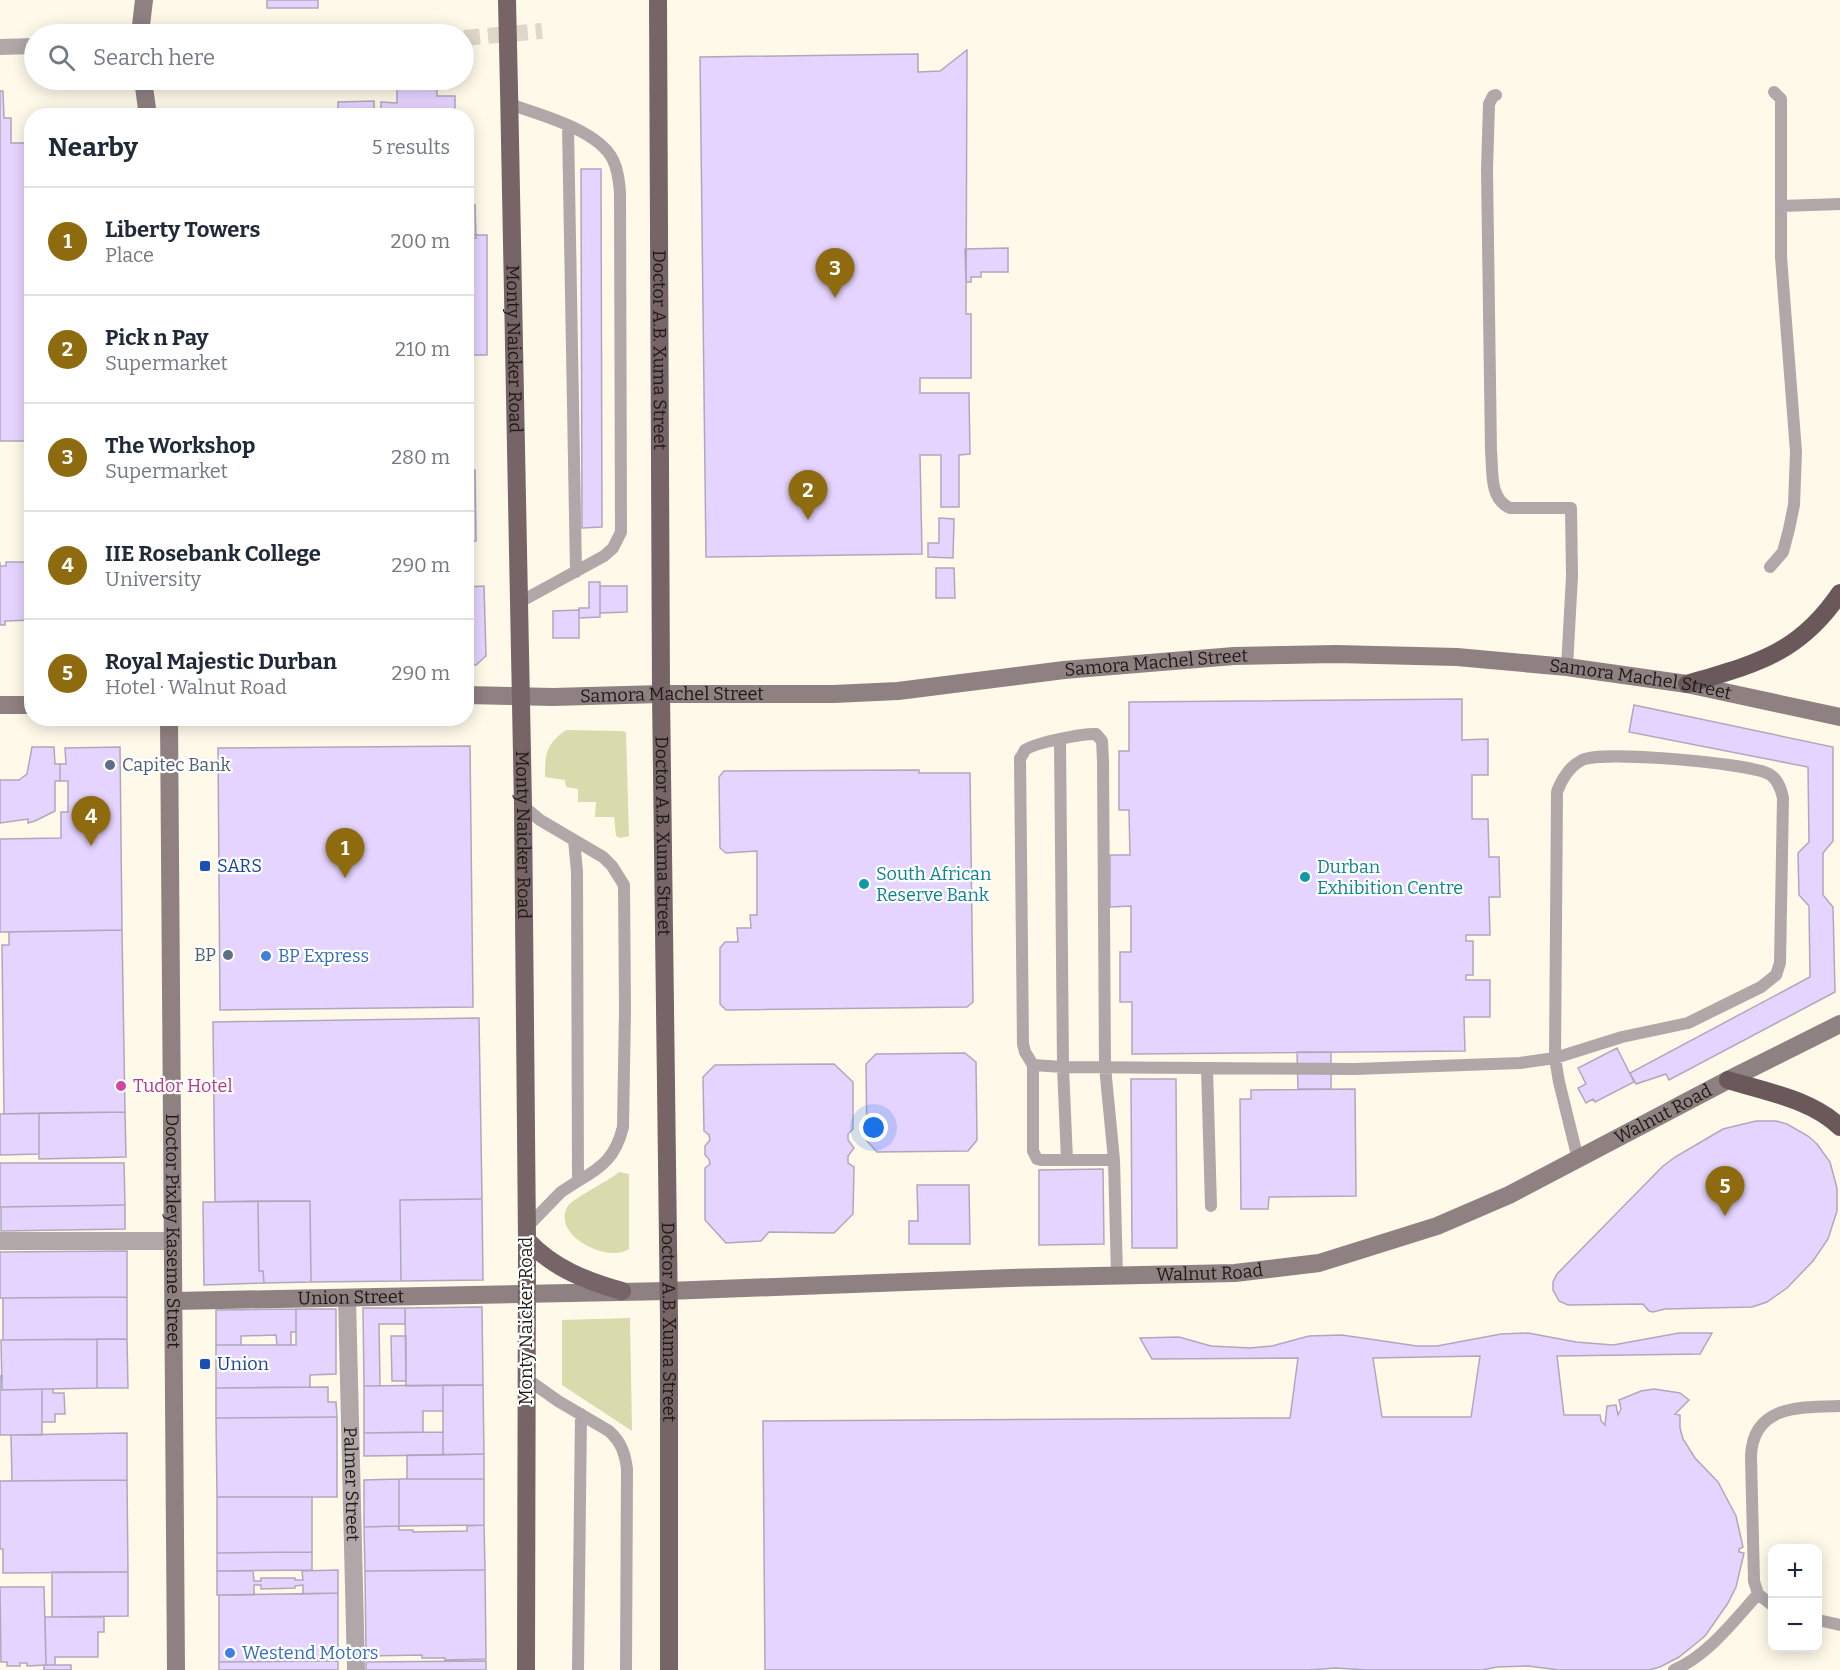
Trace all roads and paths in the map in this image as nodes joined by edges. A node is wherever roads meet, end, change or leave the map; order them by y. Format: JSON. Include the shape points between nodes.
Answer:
{"nodes":[{"id":1,"x":144,"y":0,"type":"edge"},
{"id":2,"x":507,"y":0,"type":"edge"},
{"id":3,"x":658,"y":0,"type":"edge"},
{"id":4,"x":141,"y":24,"type":"edge"},
{"id":5,"x":24,"y":46,"type":"edge"},
{"id":6,"x":0,"y":47,"type":"edge"},
{"id":7,"x":144,"y":90,"type":"edge"},
{"id":8,"x":1774,"y":92,"type":"dead end"},
{"id":9,"x":1496,"y":95,"type":"dead end"},
{"id":10,"x":509,"y":97,"type":"junction"},
{"id":11,"x":147,"y":108,"type":"edge"},
{"id":12,"x":568,"y":127,"type":"junction"},
{"id":13,"x":1840,"y":204,"type":"edge"},
{"id":14,"x":1781,"y":206,"type":"junction"},
{"id":15,"x":1770,"y":567,"type":"dead end"},
{"id":16,"x":576,"y":572,"type":"junction"},
{"id":17,"x":1840,"y":593,"type":"edge"},
{"id":18,"x":518,"y":603,"type":"junction"},
{"id":19,"x":1567,"y":667,"type":"junction"},
{"id":20,"x":1687,"y":684,"type":"junction"},
{"id":21,"x":661,"y":694,"type":"junction"},
{"id":22,"x":474,"y":695,"type":"edge"},
{"id":23,"x":520,"y":696,"type":"junction"},
{"id":24,"x":0,"y":705,"type":"edge"},
{"id":25,"x":24,"y":705,"type":"edge"},
{"id":26,"x":1840,"y":717,"type":"edge"},
{"id":27,"x":169,"y":726,"type":"edge"},
{"id":28,"x":1060,"y":740,"type":"junction"},
{"id":29,"x":523,"y":806,"type":"junction"},
{"id":30,"x":574,"y":840,"type":"junction"},
{"id":31,"x":1840,"y":1024,"type":"edge"},
{"id":32,"x":1556,"y":1058,"type":"junction"},
{"id":33,"x":1033,"y":1065,"type":"junction"},
{"id":34,"x":1063,"y":1067,"type":"junction"},
{"id":35,"x":1105,"y":1067,"type":"junction"},
{"id":36,"x":1207,"y":1068,"type":"junction"},
{"id":37,"x":1728,"y":1080,"type":"junction"},
{"id":38,"x":1840,"y":1127,"type":"edge"},
{"id":39,"x":1578,"y":1159,"type":"junction"},
{"id":40,"x":1066,"y":1160,"type":"junction"},
{"id":41,"x":1114,"y":1160,"type":"junction"},
{"id":42,"x":578,"y":1181,"type":"junction"},
{"id":43,"x":1211,"y":1206,"type":"dead end"},
{"id":44,"x":527,"y":1234,"type":"junction"},
{"id":45,"x":0,"y":1241,"type":"edge"},
{"id":46,"x":173,"y":1241,"type":"junction"},
{"id":47,"x":1117,"y":1276,"type":"junction"},
{"id":48,"x":622,"y":1291,"type":"junction"},
{"id":49,"x":668,"y":1291,"type":"junction"},
{"id":50,"x":526,"y":1293,"type":"junction"},
{"id":51,"x":347,"y":1298,"type":"junction"},
{"id":52,"x":175,"y":1301,"type":"junction"},
{"id":53,"x":526,"y":1379,"type":"junction"},
{"id":54,"x":1840,"y":1406,"type":"edge"},
{"id":55,"x":581,"y":1414,"type":"junction"},
{"id":56,"x":1758,"y":1594,"type":"junction"},
{"id":57,"x":1768,"y":1601,"type":"edge"},
{"id":58,"x":1822,"y":1621,"type":"edge"},
{"id":59,"x":1840,"y":1625,"type":"edge"},
{"id":60,"x":176,"y":1670,"type":"edge"},
{"id":61,"x":356,"y":1670,"type":"edge"},
{"id":62,"x":526,"y":1670,"type":"edge"},
{"id":63,"x":578,"y":1670,"type":"edge"},
{"id":64,"x":626,"y":1670,"type":"edge"},
{"id":65,"x":669,"y":1670,"type":"edge"},
{"id":66,"x":1674,"y":1670,"type":"edge"}],
"edges":[{"from":1,"to":4,"type":"main road"},
{"from":2,"to":10,"type":"main road","name":"Monty Naicker Road","bridge":true},
{"from":3,"to":21,"type":"main road","name":"Doctor A.B. Xuma Street"},
{"from":5,"to":6,"type":"street"},
{"from":7,"to":11,"type":"main road"},
{"from":8,"to":14,"type":"lane","via":[[1781,99]]},
{"from":9,"to":19,"type":"lane","via":[[1489,104],[1487,170],[1494,486],[1498,499],[1510,508],[1572,508]]},
{"from":10,"to":12,"type":"lane"},
{"from":10,"to":18,"type":"main road","name":"Monty Naicker Road"},
{"from":12,"to":16,"type":"lane"},
{"from":12,"to":16,"type":"lane","via":[[602,145],[618,172],[620,192],[621,532],[613,548]]},
{"from":13,"to":14,"type":"lane"},
{"from":14,"to":15,"type":"lane","via":[[1796,468],[1794,505],[1783,552]]},
{"from":16,"to":18,"type":"lane"},
{"from":17,"to":20,"type":"highway","via":[[1827,613],[1803,636],[1772,655]]},
{"from":18,"to":23,"type":"main road","name":"Monty Naicker Road"},
{"from":19,"to":20,"type":"main road","name":"Samora Machel Street"},
{"from":19,"to":21,"type":"main road","name":"Samora Machel Street","via":[[1445,657],[1234,656],[1064,670],[898,691]]},
{"from":20,"to":26,"type":"main road","name":"Samora Machel Street"},
{"from":21,"to":23,"type":"main road","name":"Samora Machel Street"},
{"from":21,"to":49,"type":"main road","name":"Doctor A.B. Xuma Street"},
{"from":22,"to":23,"type":"main road","name":"Samora Machel Street"},
{"from":23,"to":29,"type":"main road","name":"Monty Naicker Road"},
{"from":24,"to":25,"type":"main road"},
{"from":27,"to":46,"type":"main road","name":"Doctor Pixley Kaseme Street"},
{"from":28,"to":33,"type":"lane","via":[[1036,745],[1020,758],[1023,1044]]},
{"from":28,"to":34,"type":"lane"},
{"from":28,"to":35,"type":"lane","via":[[1087,733],[1096,734],[1102,741]]},
{"from":29,"to":30,"type":"lane"},
{"from":29,"to":44,"type":"main road","name":"Monty Naicker Road"},
{"from":30,"to":42,"type":"lane"},
{"from":30,"to":42,"type":"lane","via":[[603,857],[624,885],[625,951],[620,1142],[611,1158]]},
{"from":31,"to":37,"type":"main road","name":"Walnut Road"},
{"from":32,"to":32,"type":"lane","via":[[1622,1037],[1688,1023],[1761,987],[1776,975],[1782,952],[1782,798],[1770,774],[1732,766],[1640,757],[1594,757],[1583,759],[1560,783]]},
{"from":32,"to":36,"type":"lane","via":[[1466,1066]]},
{"from":32,"to":39,"type":"lane"},
{"from":33,"to":34,"type":"lane"},
{"from":33,"to":40,"type":"lane","via":[[1033,1151],[1041,1161]]},
{"from":34,"to":35,"type":"lane"},
{"from":34,"to":40,"type":"lane"},
{"from":35,"to":36,"type":"lane"},
{"from":35,"to":41,"type":"lane"},
{"from":36,"to":43,"type":"lane"},
{"from":37,"to":38,"type":"highway","via":[[1812,1107]]},
{"from":37,"to":39,"type":"main road","name":"Walnut Road"},
{"from":39,"to":47,"type":"main road","name":"Walnut Road","via":[[1509,1196],[1437,1226],[1319,1263],[1235,1273]]},
{"from":40,"to":41,"type":"lane"},
{"from":41,"to":47,"type":"lane"},
{"from":42,"to":44,"type":"lane","via":[[561,1192]]},
{"from":44,"to":48,"type":"main road","via":[[541,1255],[555,1265]]},
{"from":44,"to":50,"type":"main road","name":"Monty Naicker Road"},
{"from":45,"to":46,"type":"street"},
{"from":46,"to":52,"type":"main road","name":"Doctor Pixley Kaseme Street"},
{"from":47,"to":49,"type":"main road","name":"Walnut Road"},
{"from":48,"to":49,"type":"main road","name":"Walnut Road"},
{"from":48,"to":50,"type":"main road","name":"Walnut Road"},
{"from":49,"to":65,"type":"main road","name":"Doctor A.B. Xuma Street"},
{"from":50,"to":51,"type":"main road","name":"Union Street"},
{"from":50,"to":53,"type":"main road","name":"Monty Naicker Road"},
{"from":51,"to":52,"type":"main road","name":"Union Street"},
{"from":51,"to":61,"type":"street","name":"Palmer Street"},
{"from":52,"to":60,"type":"main road","name":"Doctor Pixley Kaseme Street"},
{"from":53,"to":55,"type":"lane"},
{"from":53,"to":62,"type":"main road","name":"Monty Naicker Road"},
{"from":54,"to":56,"type":"lane","via":[[1810,1407],[1773,1415],[1765,1419],[1753,1440],[1750,1456],[1754,1581]]},
{"from":55,"to":63,"type":"lane"},
{"from":55,"to":64,"type":"lane","via":[[609,1431],[625,1454]]},
{"from":56,"to":57,"type":"lane"},
{"from":56,"to":66,"type":"lane","via":[[1728,1628],[1697,1656]]},
{"from":58,"to":59,"type":"lane"}]}
